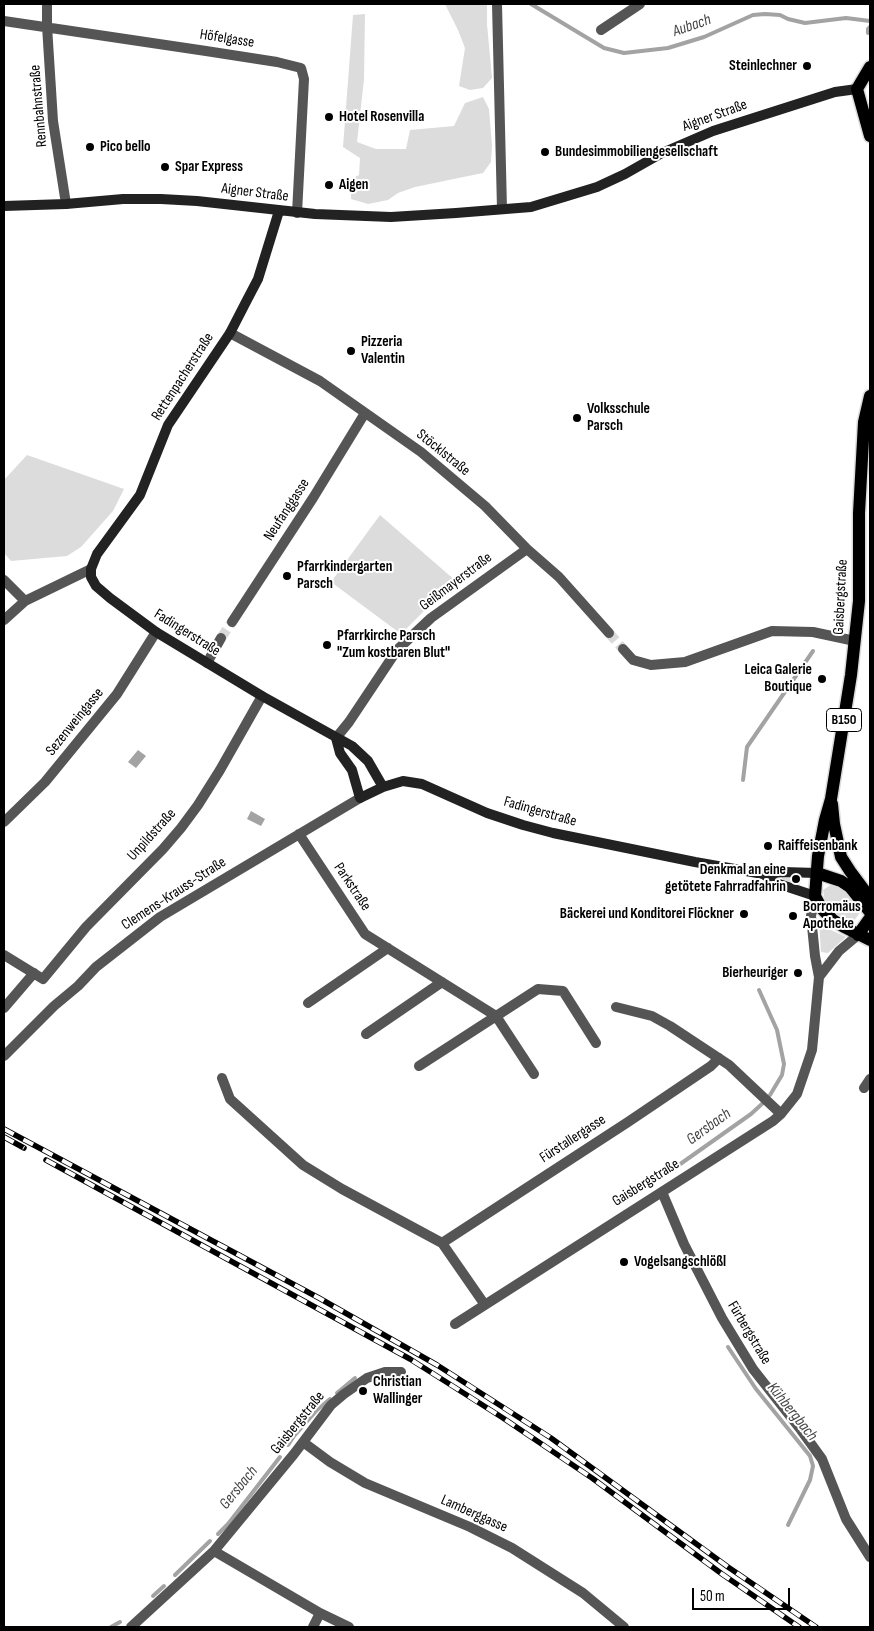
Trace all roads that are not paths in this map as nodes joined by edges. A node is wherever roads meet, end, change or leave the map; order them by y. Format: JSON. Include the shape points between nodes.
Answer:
{"nodes":[{"id":1,"x":47,"y":4,"type":"edge"},
{"id":2,"x":497,"y":4,"type":"edge"},
{"id":3,"x":640,"y":4,"type":"edge"},
{"id":4,"x":4,"y":21,"type":"edge"},
{"id":5,"x":47,"y":26,"type":"junction"},
{"id":6,"x":601,"y":30,"type":"dead end"},
{"id":7,"x":870,"y":67,"type":"edge"},
{"id":8,"x":857,"y":89,"type":"junction"},
{"id":9,"x":870,"y":136,"type":"edge"},
{"id":10,"x":66,"y":204,"type":"junction"},
{"id":11,"x":4,"y":206,"type":"edge"},
{"id":12,"x":502,"y":209,"type":"junction"},
{"id":13,"x":279,"y":211,"type":"junction"},
{"id":14,"x":297,"y":213,"type":"junction"},
{"id":15,"x":230,"y":332,"type":"junction"},
{"id":16,"x":870,"y":396,"type":"edge"},
{"id":17,"x":365,"y":413,"type":"junction"},
{"id":18,"x":527,"y":549,"type":"junction"},
{"id":19,"x":91,"y":568,"type":"junction"},
{"id":20,"x":4,"y":580,"type":"edge"},
{"id":21,"x":25,"y":601,"type":"junction"},
{"id":22,"x":4,"y":620,"type":"edge"},
{"id":23,"x":232,"y":622,"type":"tunnel mouth"},
{"id":24,"x":156,"y":632,"type":"junction"},
{"id":25,"x":609,"y":633,"type":"tunnel mouth"},
{"id":26,"x":221,"y":638,"type":"tunnel mouth"},
{"id":27,"x":855,"y":641,"type":"junction"},
{"id":28,"x":623,"y":650,"type":"tunnel mouth"},
{"id":29,"x":207,"y":663,"type":"junction"},
{"id":30,"x":262,"y":696,"type":"junction"},
{"id":31,"x":336,"y":738,"type":"junction"},
{"id":32,"x":383,"y":787,"type":"junction"},
{"id":33,"x":360,"y":798,"type":"junction"},
{"id":34,"x":831,"y":799,"type":"junction"},
{"id":35,"x":4,"y":822,"type":"edge"},
{"id":36,"x":299,"y":834,"type":"junction"},
{"id":37,"x":817,"y":872,"type":"junction"},
{"id":38,"x":764,"y":874,"type":"junction"},
{"id":39,"x":815,"y":896,"type":"junction"},
{"id":40,"x":870,"y":898,"type":"edge"},
{"id":41,"x":870,"y":912,"type":"edge"},
{"id":42,"x":870,"y":918,"type":"edge"},
{"id":43,"x":864,"y":937,"type":"edge"},
{"id":44,"x":388,"y":948,"type":"junction"},
{"id":45,"x":4,"y":955,"type":"edge"},
{"id":46,"x":34,"y":973,"type":"junction"},
{"id":47,"x":819,"y":977,"type":"junction"},
{"id":48,"x":442,"y":982,"type":"junction"},
{"id":49,"x":308,"y":1003,"type":"dead end"},
{"id":50,"x":616,"y":1007,"type":"dead end"},
{"id":51,"x":4,"y":1008,"type":"edge"},
{"id":52,"x":496,"y":1016,"type":"junction"},
{"id":53,"x":366,"y":1034,"type":"dead end"},
{"id":54,"x":596,"y":1043,"type":"dead end"},
{"id":55,"x":4,"y":1056,"type":"edge"},
{"id":56,"x":719,"y":1058,"type":"junction"},
{"id":57,"x":419,"y":1066,"type":"dead end"},
{"id":58,"x":534,"y":1074,"type":"dead end"},
{"id":59,"x":222,"y":1078,"type":"dead end"},
{"id":60,"x":781,"y":1114,"type":"junction"},
{"id":61,"x":662,"y":1192,"type":"junction"},
{"id":62,"x":442,"y":1243,"type":"junction"},
{"id":63,"x":485,"y":1305,"type":"junction"},
{"id":64,"x":455,"y":1324,"type":"dead end"},
{"id":65,"x":401,"y":1372,"type":"dead end"},
{"id":66,"x":303,"y":1442,"type":"junction"},
{"id":67,"x":214,"y":1551,"type":"junction"},
{"id":68,"x":870,"y":1557,"type":"edge"},
{"id":69,"x":320,"y":1613,"type":"junction"},
{"id":70,"x":131,"y":1627,"type":"edge"},
{"id":71,"x":313,"y":1627,"type":"edge"},
{"id":72,"x":349,"y":1627,"type":"edge"},
{"id":73,"x":624,"y":1627,"type":"edge"}],
"edges":[{"from":1,"to":5,"type":"street","name":"Rennbahnstraße"},
{"from":2,"to":12,"type":"street"},
{"from":3,"to":6,"type":"street"},
{"from":4,"to":5,"type":"street","name":"Höfelgasse"},
{"from":5,"to":10,"type":"street","name":"Rennbahnstraße","via":[[53,121]]},
{"from":5,"to":14,"type":"street","name":"Höfelgasse","via":[[301,68],[304,79]]},
{"from":7,"to":8,"type":"main road"},
{"from":8,"to":9,"type":"main road"},
{"from":8,"to":12,"type":"street","name":"Aigner Straße","via":[[835,92],[713,132],[662,153],[597,187],[531,207]]},
{"from":10,"to":11,"type":"street","name":"Aigner Straße"},
{"from":10,"to":13,"type":"street","name":"Aigner Straße","via":[[123,199],[170,200]]},
{"from":12,"to":14,"type":"street","name":"Aigner Straße","via":[[391,217]]},
{"from":13,"to":14,"type":"street","name":"Aigner Straße"},
{"from":13,"to":15,"type":"street","name":"Rettenpacherstraße","via":[[258,279]]},
{"from":15,"to":17,"type":"street","name":"Stöcklstraße","via":[[320,381]]},
{"from":15,"to":19,"type":"street","name":"Rettenpacherstraße","via":[[168,425],[140,495],[97,554]]},
{"from":16,"to":27,"type":"main road","name":"Gaisbergstraße","number":"B150","via":[[864,422]]},
{"from":17,"to":18,"type":"street","name":"Stöcklstraße","via":[[421,452],[485,506]]},
{"from":17,"to":23,"type":"street","name":"Neufanggasse"},
{"from":18,"to":25,"type":"street","name":"Stöcklstraße","via":[[559,577]]},
{"from":18,"to":31,"type":"street","name":"Geißmayerstraße","via":[[431,618],[397,650]]},
{"from":19,"to":21,"type":"street"},
{"from":19,"to":24,"type":"street","name":"Fadingerstraße","via":[[96,586]]},
{"from":20,"to":21,"type":"street"},
{"from":21,"to":22,"type":"street"},
{"from":24,"to":29,"type":"street","name":"Fadingerstraße"},
{"from":24,"to":35,"type":"street","name":"Sezenweingasse","via":[[111,701],[45,782]]},
{"from":26,"to":29,"type":"street"},
{"from":27,"to":28,"type":"street","via":[[813,632],[772,631],[685,662],[651,665],[633,660]]},
{"from":27,"to":34,"type":"main road","name":"Gaisbergstraße","number":"B150"},
{"from":29,"to":30,"type":"street","name":"Fadingerstraße"},
{"from":30,"to":31,"type":"street","name":"Fadingerstraße"},
{"from":30,"to":46,"type":"street","name":"Unpildstraße","via":[[220,770],[181,828],[92,921],[44,979]]},
{"from":31,"to":32,"type":"street","name":"Fadingerstraße","via":[[362,754]]},
{"from":31,"to":33,"type":"street","via":[[340,753],[352,770]]},
{"from":32,"to":33,"type":"street","name":"Clemens-Krauss-Straße"},
{"from":32,"to":38,"type":"street","name":"Fadingerstraße","via":[[403,781],[422,784],[488,813],[553,833]]},
{"from":33,"to":36,"type":"street","name":"Clemens-Krauss-Straße"},
{"from":34,"to":37,"type":"main road","name":"Gaisbergstraße","number":"B150"},
{"from":34,"to":40,"type":"main road","name":"Gaisbergstraße","number":"B150","via":[[841,857]]},
{"from":36,"to":44,"type":"street","name":"Parkstraße","via":[[365,934]]},
{"from":36,"to":55,"type":"street","name":"Clemens-Krauss-Straße","via":[[134,936],[96,967]]},
{"from":37,"to":38,"type":"street","name":"Fadingerstraße"},
{"from":37,"to":39,"type":"main road","name":"Gaisbergstraße","number":"B150"},
{"from":37,"to":41,"type":"main road","via":[[850,887]]},
{"from":38,"to":39,"type":"street","name":"Fadingerstraße","via":[[776,883]]},
{"from":39,"to":43,"type":"main road","via":[[833,920]]},
{"from":39,"to":47,"type":"street","name":"Gaisbergstraße","via":[[811,916]]},
{"from":42,"to":43,"type":"main road"},
{"from":43,"to":47,"type":"street","via":[[839,951]]},
{"from":44,"to":48,"type":"street","name":"Parkstraße"},
{"from":44,"to":49,"type":"street"},
{"from":45,"to":46,"type":"street"},
{"from":46,"to":51,"type":"street"},
{"from":47,"to":60,"type":"street","name":"Gaisbergstraße","via":[[812,1050],[797,1094]]},
{"from":48,"to":52,"type":"street","name":"Parkstraße"},
{"from":48,"to":53,"type":"street"},
{"from":50,"to":56,"type":"street","via":[[652,1016]]},
{"from":52,"to":54,"type":"street","via":[[538,988],[563,991]]},
{"from":52,"to":57,"type":"street"},
{"from":52,"to":58,"type":"street","name":"Parkstraße"},
{"from":56,"to":60,"type":"street"},
{"from":56,"to":62,"type":"street","name":"Fürstallergasse","via":[[628,1122]]},
{"from":59,"to":62,"type":"street","via":[[230,1099],[303,1165]]},
{"from":60,"to":61,"type":"street","name":"Gaisbergstraße"},
{"from":61,"to":63,"type":"street","name":"Gaisbergstraße"},
{"from":61,"to":68,"type":"street","name":"Fürbergstraße","via":[[722,1318],[753,1369],[822,1459],[846,1519]]},
{"from":62,"to":63,"type":"street"},
{"from":63,"to":64,"type":"street","name":"Gaisbergstraße"},
{"from":65,"to":66,"type":"street","name":"Gaisbergstraße","via":[[385,1372],[367,1378],[344,1394],[326,1410]]},
{"from":66,"to":67,"type":"street","name":"Gaisbergstraße"},
{"from":66,"to":73,"type":"street","name":"Lamberggasse","via":[[365,1483],[512,1548],[583,1593]]},
{"from":67,"to":69,"type":"street"},
{"from":67,"to":70,"type":"street","name":"Gaisbergstraße"},
{"from":69,"to":71,"type":"street"},
{"from":69,"to":72,"type":"street"}]}
